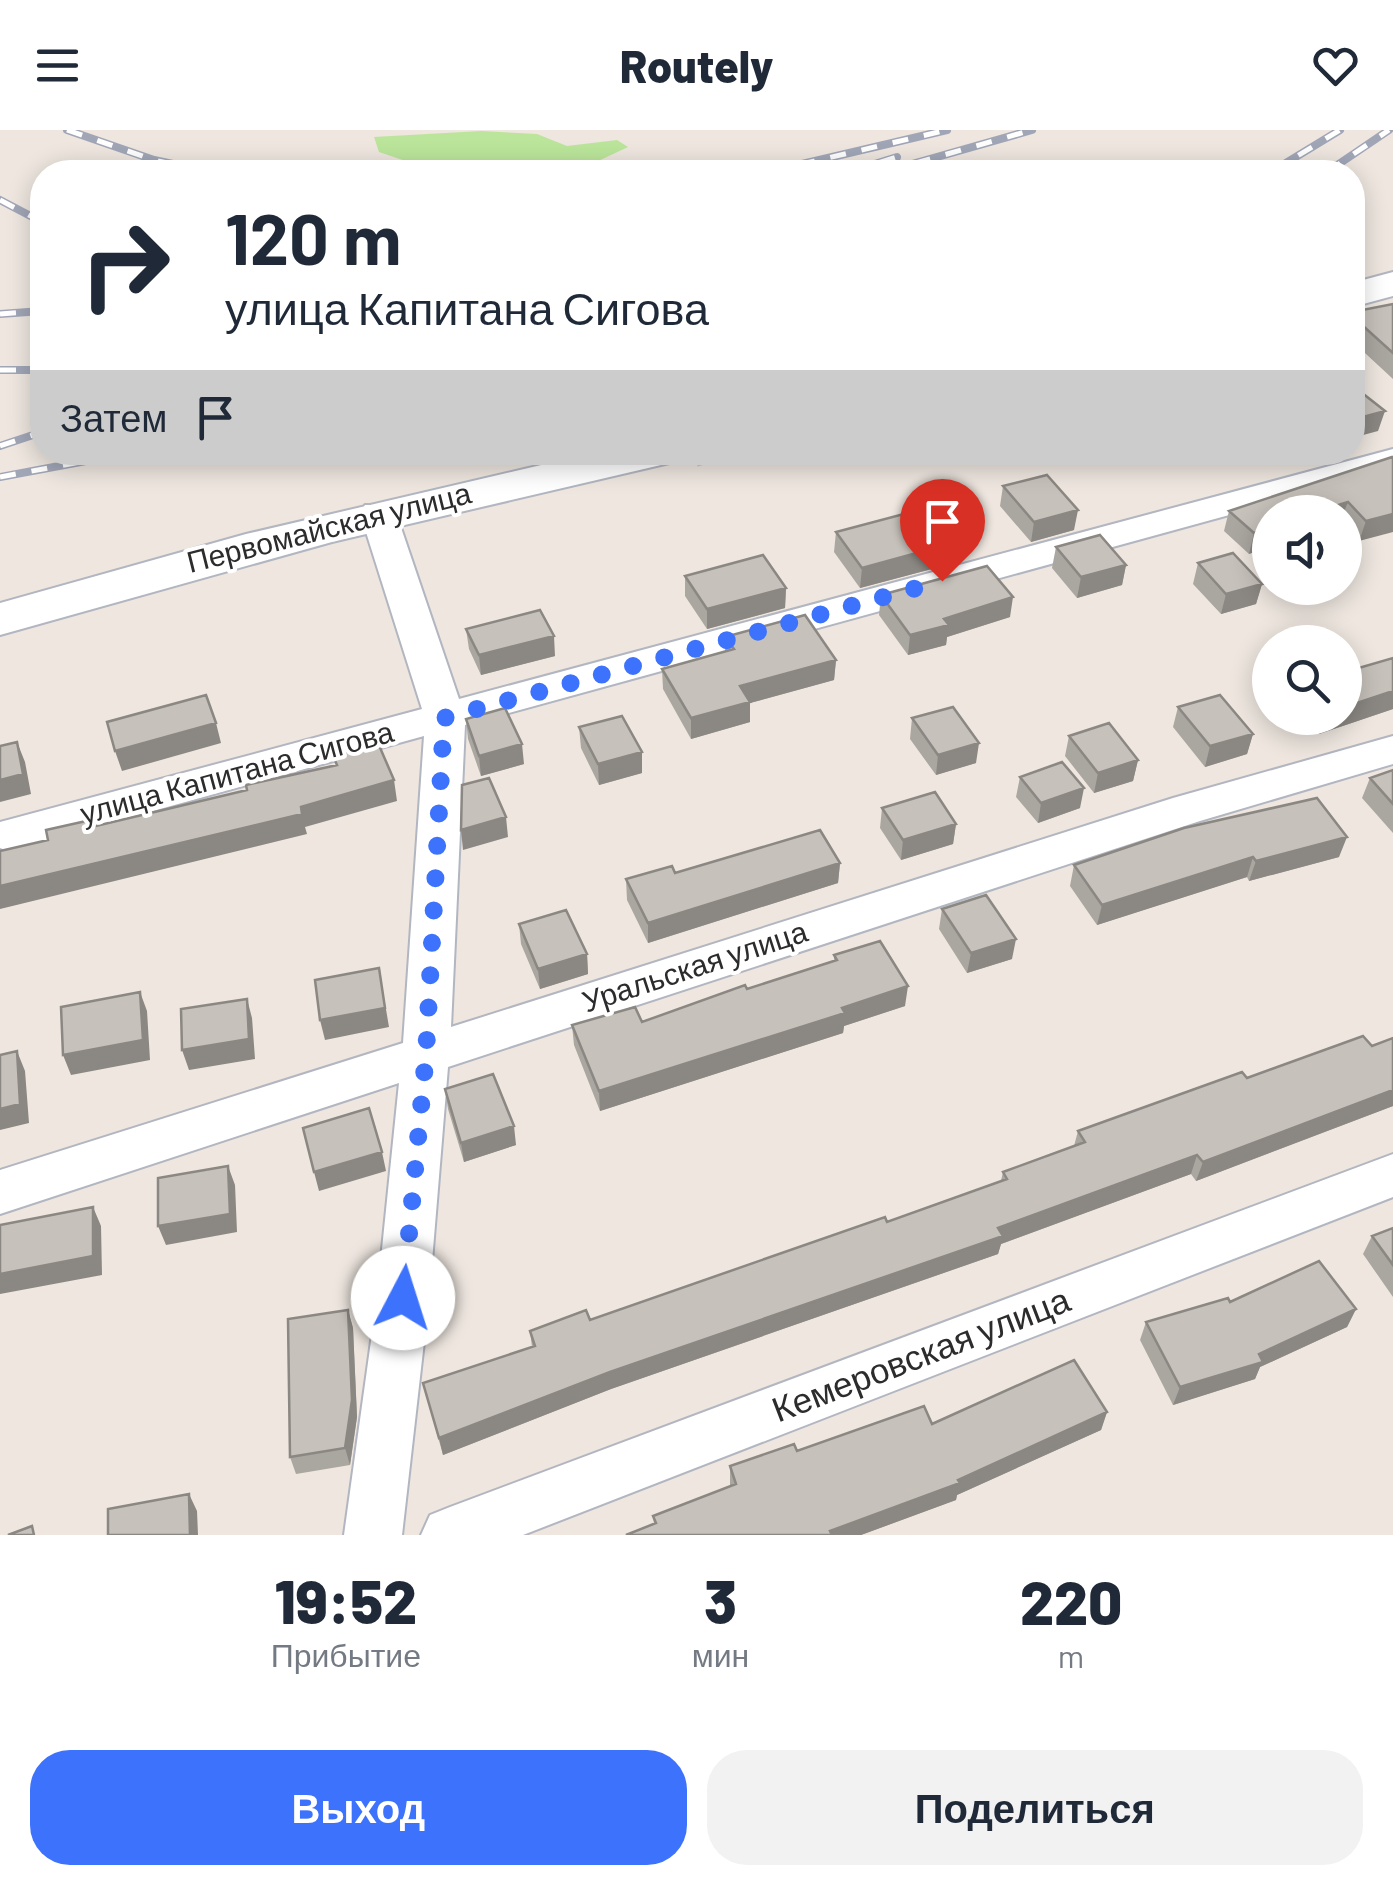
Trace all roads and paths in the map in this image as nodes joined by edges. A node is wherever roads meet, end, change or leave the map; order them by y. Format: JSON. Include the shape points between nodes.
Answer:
{"nodes":[{"id":1,"x":1393,"y":284,"type":"edge"},
{"id":2,"x":1365,"y":292,"type":"edge"},
{"id":3,"x":1393,"y":460,"type":"edge"},
{"id":4,"x":601,"y":465,"type":"edge"},
{"id":5,"x":378,"y":513,"type":"junction"},
{"id":6,"x":0,"y":619,"type":"edge"},
{"id":7,"x":444,"y":718,"type":"junction"},
{"id":8,"x":1393,"y":750,"type":"edge"},
{"id":9,"x":8,"y":835,"type":"dead end"},
{"id":10,"x":426,"y":1054,"type":"junction"},
{"id":11,"x":1393,"y":1175,"type":"edge"},
{"id":12,"x":0,"y":1192,"type":"edge"},
{"id":13,"x":373,"y":1535,"type":"edge"},
{"id":14,"x":450,"y":1535,"type":"edge"}],
"edges":[{"from":1,"to":2,"type":"main road"},
{"from":3,"to":7,"type":"street","name":"улица Капитана Сигова"},
{"from":4,"to":5,"type":"main road","name":"Первомайская улица"},
{"from":5,"to":6,"type":"main road","name":"Первомайская улица","via":[[177,564]]},
{"from":5,"to":7,"type":"street"},
{"from":7,"to":9,"type":"street","name":"улица Капитана Сигова"},
{"from":7,"to":10,"type":"street"},
{"from":8,"to":10,"type":"street","name":"Уральская улица","via":[[1188,809]]},
{"from":10,"to":12,"type":"street","name":"Уральская улица"},
{"from":10,"to":13,"type":"street"},
{"from":11,"to":14,"type":"street","name":"Кемеровская улица"}]}
